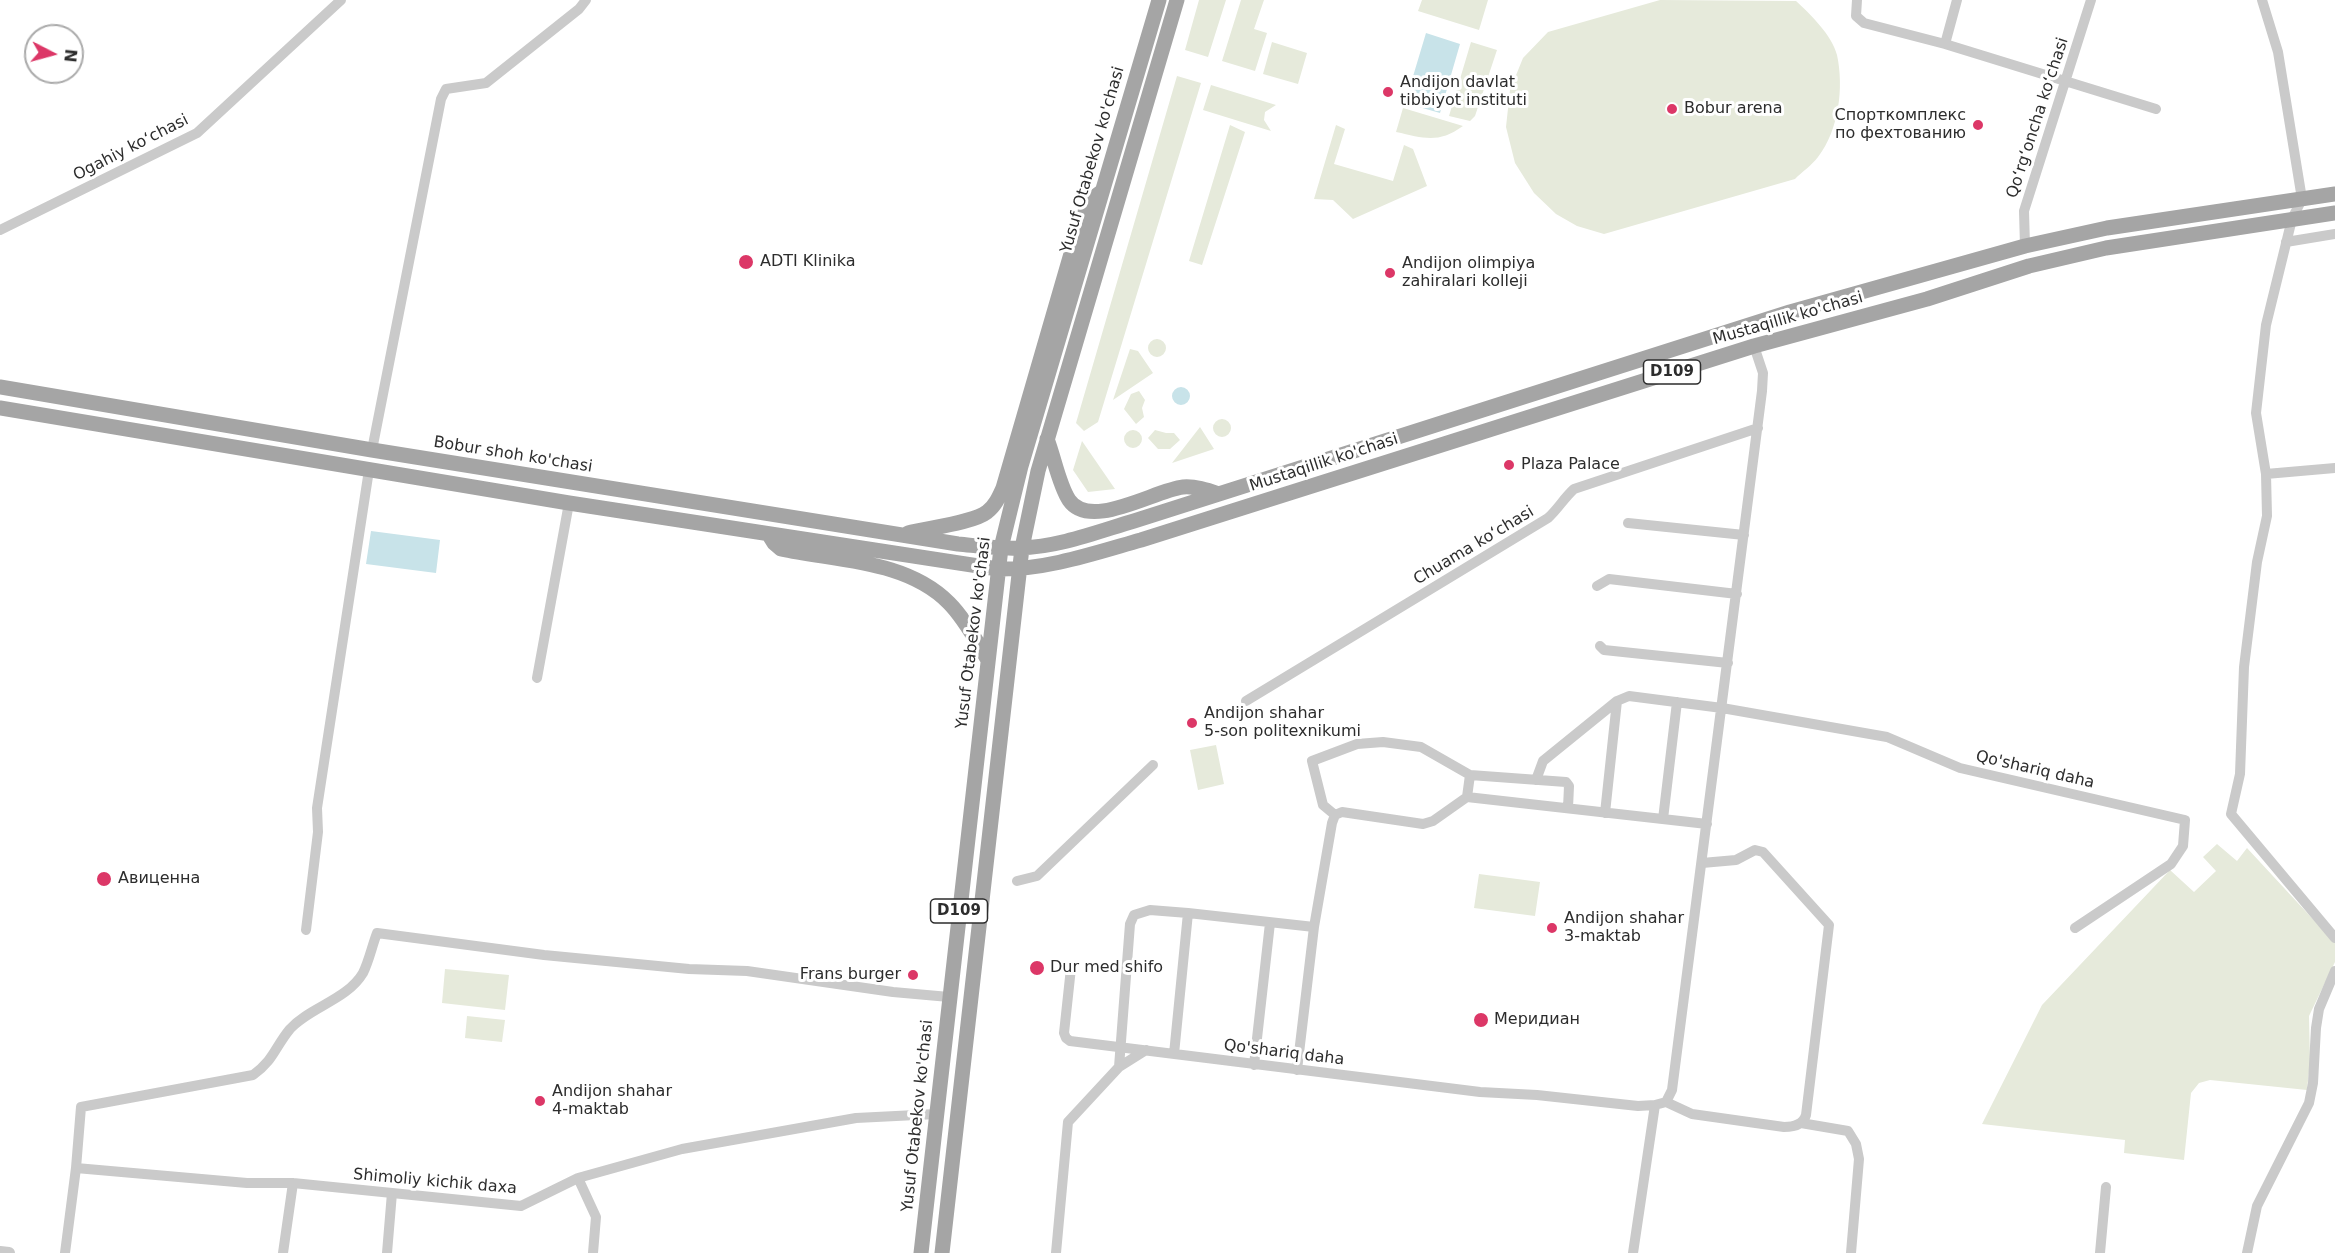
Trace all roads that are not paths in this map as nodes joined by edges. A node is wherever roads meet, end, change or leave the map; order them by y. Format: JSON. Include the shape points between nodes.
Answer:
{"nodes":[{"id":1,"x":342,"y":0,"type":"edge"},
{"id":2,"x":586,"y":0,"type":"edge"},
{"id":3,"x":1158,"y":0,"type":"edge"},
{"id":4,"x":1177,"y":0,"type":"edge"},
{"id":5,"x":1857,"y":0,"type":"edge"},
{"id":6,"x":1957,"y":0,"type":"edge"},
{"id":7,"x":2091,"y":0,"type":"edge"},
{"id":8,"x":2262,"y":0,"type":"edge"},
{"id":9,"x":1945,"y":44,"type":"junction"},
{"id":10,"x":2066,"y":81,"type":"junction"},
{"id":11,"x":2156,"y":109,"type":"dead end"},
{"id":12,"x":1103,"y":190,"type":"junction"},
{"id":13,"x":2335,"y":194,"type":"edge"},
{"id":14,"x":2301,"y":199,"type":"junction"},
{"id":15,"x":2335,"y":213,"type":"edge"},
{"id":16,"x":2292,"y":219,"type":"junction"},
{"id":17,"x":0,"y":230,"type":"edge"},
{"id":18,"x":2335,"y":234,"type":"edge"},
{"id":19,"x":2286,"y":242,"type":"junction"},
{"id":20,"x":2025,"y":246,"type":"junction"},
{"id":21,"x":2029,"y":266,"type":"junction"},
{"id":22,"x":1921,"y":276,"type":"junction"},
{"id":23,"x":1927,"y":298,"type":"junction"},
{"id":24,"x":1754,"y":346,"type":"junction"},
{"id":25,"x":0,"y":387,"type":"edge"},
{"id":26,"x":98,"y":403,"type":"junction"},
{"id":27,"x":0,"y":408,"type":"edge"},
{"id":28,"x":206,"y":421,"type":"junction"},
{"id":29,"x":94,"y":424,"type":"junction"},
{"id":30,"x":1758,"y":428,"type":"junction"},
{"id":31,"x":1047,"y":439,"type":"junction"},
{"id":32,"x":203,"y":442,"type":"junction"},
{"id":33,"x":372,"y":450,"type":"junction"},
{"id":34,"x":2335,"y":468,"type":"edge"},
{"id":35,"x":369,"y":470,"type":"junction"},
{"id":36,"x":2266,"y":474,"type":"junction"},
{"id":37,"x":1219,"y":494,"type":"junction"},
{"id":38,"x":569,"y":503,"type":"junction"},
{"id":39,"x":1628,"y":523,"type":"dead end"},
{"id":40,"x":900,"y":534,"type":"junction"},
{"id":41,"x":1744,"y":534,"type":"junction"},
{"id":42,"x":769,"y":535,"type":"junction"},
{"id":43,"x":1001,"y":548,"type":"junction"},
{"id":44,"x":1022,"y":548,"type":"junction"},
{"id":45,"x":998,"y":569,"type":"junction"},
{"id":46,"x":1019,"y":569,"type":"junction"},
{"id":47,"x":1597,"y":586,"type":"dead end"},
{"id":48,"x":1737,"y":594,"type":"junction"},
{"id":49,"x":1600,"y":646,"type":"dead end"},
{"id":50,"x":988,"y":660,"type":"junction"},
{"id":51,"x":1728,"y":663,"type":"junction"},
{"id":52,"x":537,"y":678,"type":"dead end"},
{"id":53,"x":1246,"y":701,"type":"dead end"},
{"id":54,"x":1617,"y":701,"type":"junction"},
{"id":55,"x":1677,"y":702,"type":"junction"},
{"id":56,"x":1722,"y":708,"type":"junction"},
{"id":57,"x":1153,"y":765,"type":"dead end"},
{"id":58,"x":1470,"y":774,"type":"junction"},
{"id":59,"x":1536,"y":780,"type":"junction"},
{"id":60,"x":1467,"y":797,"type":"junction"},
{"id":61,"x":1568,"y":808,"type":"junction"},
{"id":62,"x":1605,"y":813,"type":"junction"},
{"id":63,"x":1335,"y":815,"type":"junction"},
{"id":64,"x":1663,"y":819,"type":"junction"},
{"id":65,"x":1707,"y":824,"type":"junction"},
{"id":66,"x":1702,"y":863,"type":"junction"},
{"id":67,"x":1017,"y":881,"type":"dead end"},
{"id":68,"x":1188,"y":913,"type":"junction"},
{"id":69,"x":1270,"y":923,"type":"junction"},
{"id":70,"x":1314,"y":927,"type":"junction"},
{"id":71,"x":2075,"y":928,"type":"dead end"},
{"id":72,"x":306,"y":930,"type":"dead end"},
{"id":73,"x":2335,"y":938,"type":"edge"},
{"id":74,"x":1071,"y":969,"type":"dead end"},
{"id":75,"x":2335,"y":971,"type":"edge"},
{"id":76,"x":949,"y":997,"type":"junction"},
{"id":77,"x":1119,"y":1046,"type":"junction"},
{"id":78,"x":1146,"y":1050,"type":"junction"},
{"id":79,"x":1174,"y":1054,"type":"junction"},
{"id":80,"x":1254,"y":1065,"type":"junction"},
{"id":81,"x":1119,"y":1067,"type":"junction"},
{"id":82,"x":1297,"y":1070,"type":"junction"},
{"id":83,"x":1660,"y":1104,"type":"junction"},
{"id":84,"x":936,"y":1114,"type":"junction"},
{"id":85,"x":1801,"y":1122,"type":"junction"},
{"id":86,"x":76,"y":1168,"type":"junction"},
{"id":87,"x":578,"y":1178,"type":"junction"},
{"id":88,"x":293,"y":1183,"type":"junction"},
{"id":89,"x":2106,"y":1187,"type":"dead end"},
{"id":90,"x":392,"y":1193,"type":"junction"},
{"id":91,"x":0,"y":1252,"type":"edge"},
{"id":92,"x":9,"y":1253,"type":"edge"},
{"id":93,"x":65,"y":1253,"type":"edge"},
{"id":94,"x":283,"y":1253,"type":"edge"},
{"id":95,"x":387,"y":1253,"type":"edge"},
{"id":96,"x":593,"y":1253,"type":"edge"},
{"id":97,"x":921,"y":1253,"type":"edge"},
{"id":98,"x":942,"y":1253,"type":"edge"},
{"id":99,"x":1056,"y":1253,"type":"edge"},
{"id":100,"x":1633,"y":1253,"type":"edge"},
{"id":101,"x":1851,"y":1253,"type":"edge"},
{"id":102,"x":2100,"y":1253,"type":"edge"},
{"id":103,"x":2247,"y":1253,"type":"edge"}],
"edges":[{"from":1,"to":17,"type":"street","name":"Ogahiy koʻchasi","via":[[197,133]]},
{"from":2,"to":33,"type":"street","via":[[486,83],[446,89],[441,99]]},
{"from":3,"to":12,"type":"main road","name":"Yusuf Otabekov ko'chasi"},
{"from":4,"to":31,"type":"main road"},
{"from":5,"to":9,"type":"street","via":[[1856,16],[1864,23]]},
{"from":6,"to":9,"type":"street"},
{"from":7,"to":10,"type":"street","name":"Qoʻrgʻoncha koʻchasi"},
{"from":8,"to":14,"type":"street","via":[[2278,52]]},
{"from":9,"to":10,"type":"street"},
{"from":10,"to":11,"type":"street"},
{"from":10,"to":20,"type":"street","name":"Qoʻrgʻoncha koʻchasi","via":[[2024,211]]},
{"from":12,"to":40,"type":"main road","via":[[1090,201],[1079,226],[997,501],[977,518]]},
{"from":12,"to":43,"type":"main road","name":"Yusuf Otabekov ko'chasi","via":[[1021,466]]},
{"from":13,"to":14,"type":"main road","name":"Mustaqillik ko'chasi","number":"D109"},
{"from":14,"to":16,"type":"street"},
{"from":14,"to":20,"type":"main road","name":"Mustaqillik ko'chasi","number":"D109","via":[[2107,228]]},
{"from":15,"to":16,"type":"main road","name":"Mustaqillik ko'chasi","number":"D109"},
{"from":16,"to":19,"type":"street"},
{"from":16,"to":21,"type":"main road","name":"Mustaqillik ko'chasi","number":"D109","via":[[2106,248]]},
{"from":18,"to":19,"type":"street"},
{"from":19,"to":36,"type":"street","via":[[2266,325],[2256,413]]},
{"from":20,"to":21,"type":"main road"},
{"from":20,"to":22,"type":"main road","name":"Mustaqillik ko'chasi","number":"D109"},
{"from":21,"to":23,"type":"main road","name":"Mustaqillik ko'chasi","number":"D109"},
{"from":22,"to":23,"type":"main road"},
{"from":22,"to":37,"type":"main road","name":"Mustaqillik ko'chasi","number":"D109","via":[[1790,312]]},
{"from":23,"to":24,"type":"main road","name":"Mustaqillik ko'chasi","number":"D109"},
{"from":24,"to":30,"type":"street","via":[[1763,373]]},
{"from":24,"to":46,"type":"main road","name":"Mustaqillik ko'chasi","number":"D109","via":[[1141,540]]},
{"from":25,"to":26,"type":"main road","name":"Bobur shoh ko'chasi"},
{"from":26,"to":28,"type":"main road","name":"Bobur shoh ko'chasi"},
{"from":26,"to":29,"type":"main road"},
{"from":27,"to":29,"type":"main road"},
{"from":28,"to":32,"type":"main road"},
{"from":28,"to":33,"type":"main road","name":"Bobur shoh ko'chasi"},
{"from":29,"to":32,"type":"main road"},
{"from":30,"to":41,"type":"street"},
{"from":30,"to":53,"type":"street","name":"Chuama koʻchasi","via":[[1574,489],[1548,518]]},
{"from":31,"to":37,"type":"main road","via":[[1068,498],[1080,509],[1109,509],[1181,487]]},
{"from":31,"to":44,"type":"main road"},
{"from":32,"to":35,"type":"main road"},
{"from":33,"to":40,"type":"main road","name":"Bobur shoh ko'chasi"},
{"from":34,"to":36,"type":"street"},
{"from":35,"to":38,"type":"main road"},
{"from":35,"to":72,"type":"street","via":[[318,797],[318,832]]},
{"from":36,"to":73,"type":"street","via":[[2266,523],[2257,562],[2244,667],[2240,774],[2231,814]]},
{"from":37,"to":44,"type":"main road","name":"Mustaqillik ko'chasi","number":"D109","via":[[1063,542]]},
{"from":38,"to":42,"type":"main road"},
{"from":38,"to":52,"type":"street"},
{"from":39,"to":41,"type":"street"},
{"from":40,"to":43,"type":"main road","name":"Bobur shoh ko'chasi"},
{"from":41,"to":48,"type":"street"},
{"from":42,"to":45,"type":"main road"},
{"from":42,"to":50,"type":"main road","via":[[781,549],[890,568],[922,582],[951,605]]},
{"from":43,"to":44,"type":"main road","name":"Bobur shoh ko'chasi","number":"D109"},
{"from":43,"to":45,"type":"main road","name":"Yusuf Otabekov ko'chasi","number":"D109"},
{"from":44,"to":46,"type":"main road"},
{"from":45,"to":46,"type":"main road"},
{"from":45,"to":50,"type":"main road","name":"Yusuf Otabekov ko'chasi","number":"D109"},
{"from":46,"to":98,"type":"main road","number":"D109"},
{"from":47,"to":48,"type":"street","via":[[1610,579]]},
{"from":48,"to":51,"type":"street"},
{"from":49,"to":51,"type":"street","via":[[1604,650]]},
{"from":50,"to":76,"type":"main road","name":"Yusuf Otabekov ko'chasi","number":"D109"},
{"from":51,"to":56,"type":"street"},
{"from":54,"to":55,"type":"street","via":[[1629,696]]},
{"from":54,"to":59,"type":"street","via":[[1543,761]]},
{"from":54,"to":62,"type":"street"},
{"from":55,"to":56,"type":"street"},
{"from":55,"to":64,"type":"street"},
{"from":56,"to":65,"type":"street"},
{"from":56,"to":71,"type":"street","name":"Qo'shariq daha","via":[[1887,737],[1960,768],[2186,820],[2183,846],[2171,864]]},
{"from":57,"to":67,"type":"street","via":[[1038,876]]},
{"from":58,"to":59,"type":"street"},
{"from":58,"to":60,"type":"street"},
{"from":58,"to":63,"type":"street","via":[[1421,747],[1383,742],[1357,744],[1312,761],[1323,805]]},
{"from":59,"to":61,"type":"street","via":[[1566,782]]},
{"from":60,"to":61,"type":"street"},
{"from":60,"to":63,"type":"street","via":[[1423,824],[1342,812]]},
{"from":61,"to":62,"type":"street"},
{"from":62,"to":64,"type":"street"},
{"from":63,"to":70,"type":"street"},
{"from":64,"to":65,"type":"street"},
{"from":65,"to":66,"type":"street"},
{"from":66,"to":83,"type":"street","via":[[1672,1090]]},
{"from":66,"to":85,"type":"street","via":[[1736,860],[1755,850],[1763,852],[1829,925],[1806,1114]]},
{"from":68,"to":69,"type":"street"},
{"from":68,"to":77,"type":"street","via":[[1150,910],[1134,915]]},
{"from":68,"to":79,"type":"street"},
{"from":69,"to":70,"type":"street"},
{"from":69,"to":80,"type":"street"},
{"from":70,"to":82,"type":"street"},
{"from":74,"to":77,"type":"street","name":"Qo'shariq daha","via":[[1066,1038]]},
{"from":75,"to":103,"type":"street","via":[[2319,1009],[2309,1103],[2258,1206]]},
{"from":76,"to":84,"type":"main road","name":"Yusuf Otabekov ko'chasi","number":"D109"},
{"from":76,"to":86,"type":"street","via":[[747,971],[544,955],[377,933],[362,974],[345,991],[290,1029],[271,1059],[252,1075],[81,1107]]},
{"from":77,"to":78,"type":"street","name":"Qo'shariq daha"},
{"from":77,"to":81,"type":"street"},
{"from":78,"to":79,"type":"street","name":"Qo'shariq daha"},
{"from":78,"to":81,"type":"street"},
{"from":79,"to":80,"type":"street","name":"Qo'shariq daha"},
{"from":80,"to":82,"type":"street","name":"Qo'shariq daha"},
{"from":81,"to":99,"type":"street","via":[[1068,1122]]},
{"from":82,"to":83,"type":"street","name":"Qo'shariq daha","via":[[1480,1092],[1638,1106]]},
{"from":83,"to":85,"type":"street","via":[[1692,1114],[1784,1127]]},
{"from":83,"to":100,"type":"street"},
{"from":84,"to":87,"type":"street","name":"Shimoliy kichik daxa","via":[[856,1118],[682,1149]]},
{"from":84,"to":97,"type":"main road","name":"Yusuf Otabekov ko'chasi","number":"D109"},
{"from":85,"to":101,"type":"street","via":[[1848,1131],[1856,1144],[1859,1159]]},
{"from":86,"to":88,"type":"street","name":"Shimoliy kichik daxa","via":[[247,1183]]},
{"from":86,"to":93,"type":"street"},
{"from":87,"to":90,"type":"street","name":"Shimoliy kichik daxa","via":[[521,1206]]},
{"from":87,"to":96,"type":"street","via":[[596,1217]]},
{"from":88,"to":90,"type":"street","name":"Shimoliy kichik daxa"},
{"from":88,"to":94,"type":"street"},
{"from":89,"to":102,"type":"street"},
{"from":90,"to":95,"type":"street"},
{"from":91,"to":92,"type":"street"}]}
